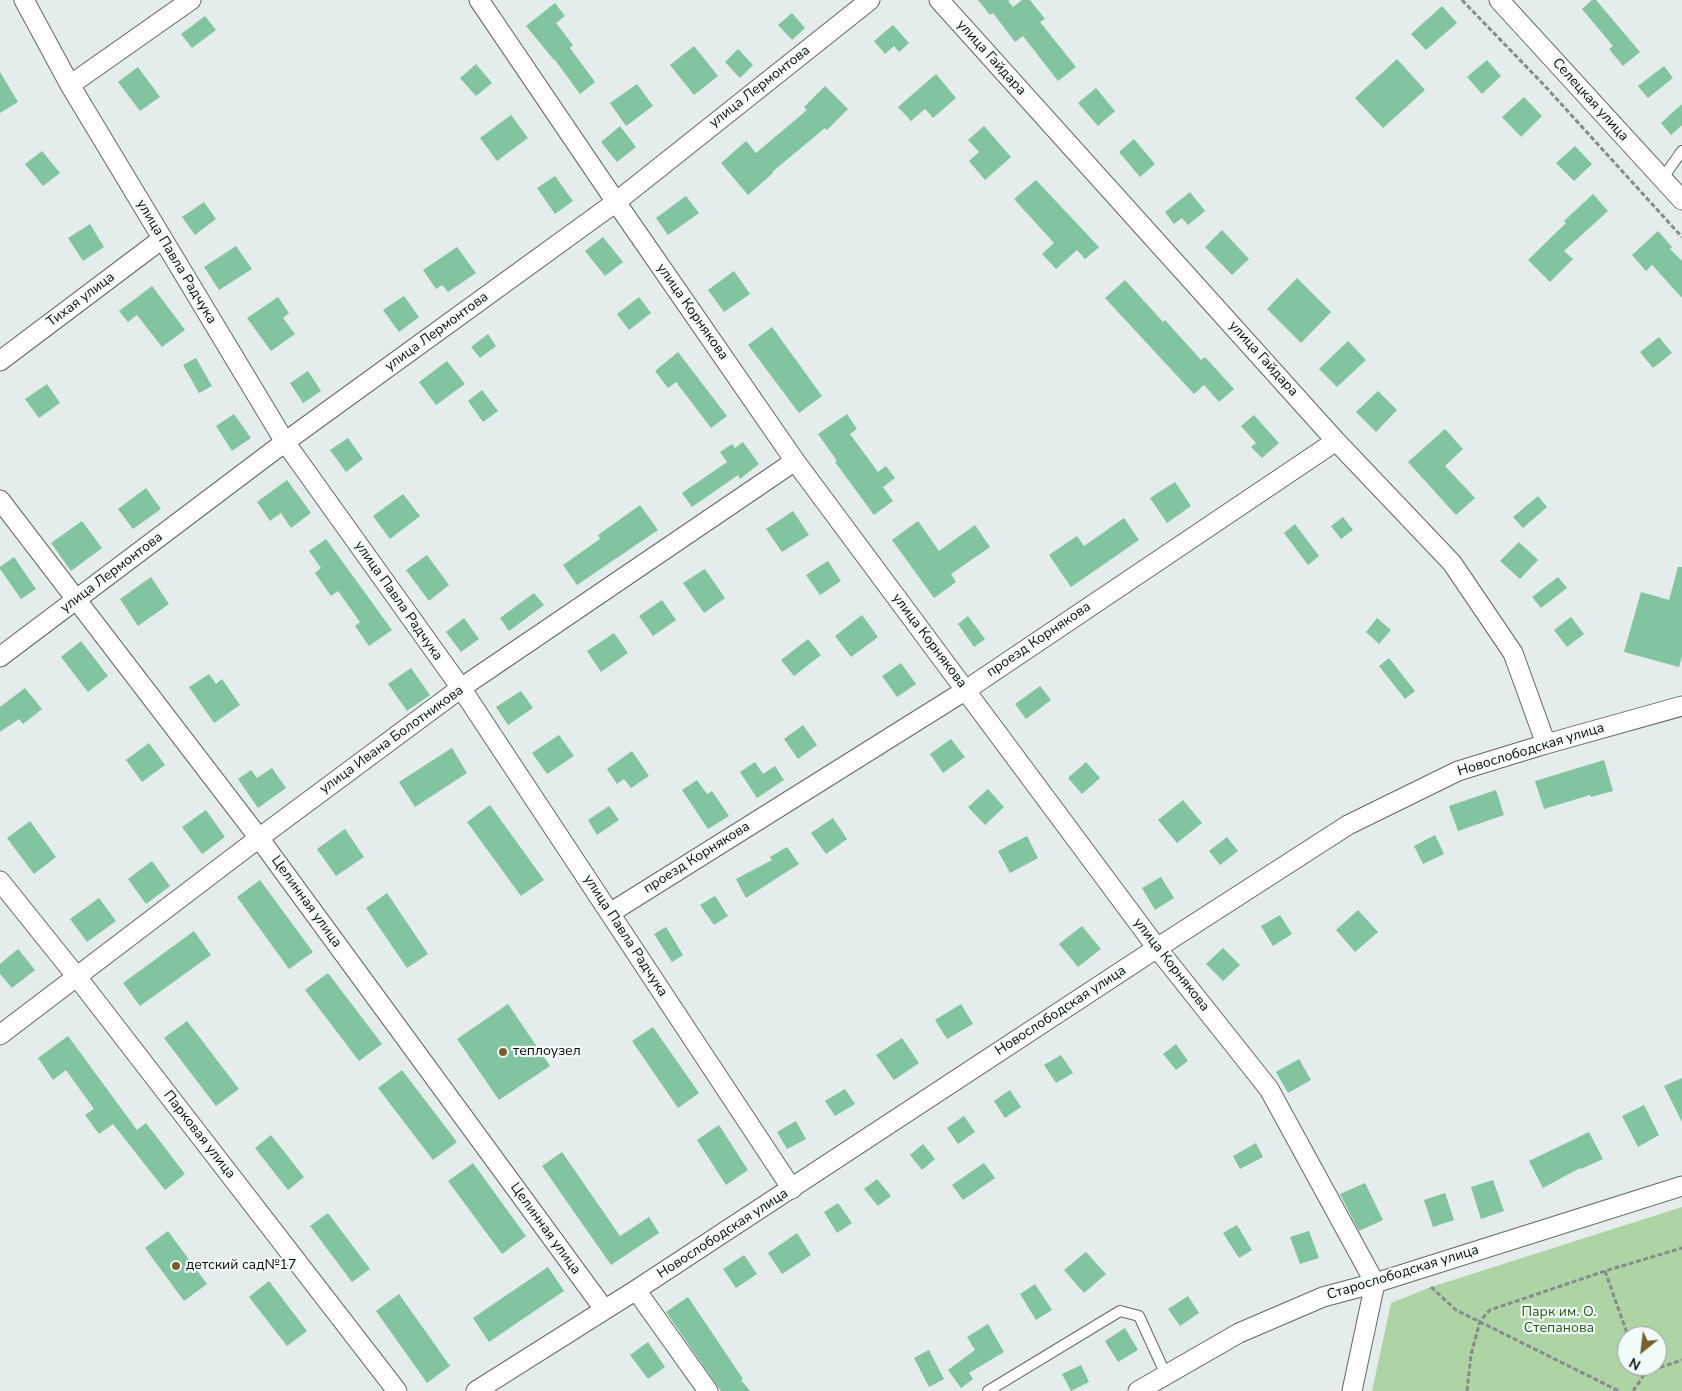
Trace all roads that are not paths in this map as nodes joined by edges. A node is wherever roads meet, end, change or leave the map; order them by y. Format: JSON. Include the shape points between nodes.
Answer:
{"nodes":[{"id":1,"x":24,"y":0,"type":"edge"},
{"id":2,"x":191,"y":0,"type":"edge"},
{"id":3,"x":479,"y":0,"type":"edge"},
{"id":4,"x":870,"y":0,"type":"edge"},
{"id":5,"x":939,"y":0,"type":"edge"},
{"id":6,"x":1499,"y":0,"type":"edge"},
{"id":7,"x":70,"y":86,"type":"junction"},
{"id":8,"x":1682,"y":151,"type":"edge"},
{"id":9,"x":1662,"y":179,"type":"junction"},
{"id":10,"x":1682,"y":200,"type":"edge"},
{"id":11,"x":616,"y":202,"type":"junction"},
{"id":12,"x":162,"y":239,"type":"junction"},
{"id":13,"x":0,"y":360,"type":"edge"},
{"id":14,"x":1336,"y":441,"type":"junction"},
{"id":15,"x":285,"y":442,"type":"junction"},
{"id":16,"x":795,"y":461,"type":"junction"},
{"id":17,"x":0,"y":500,"type":"edge"},
{"id":18,"x":76,"y":601,"type":"junction"},
{"id":19,"x":0,"y":658,"type":"edge"},
{"id":20,"x":461,"y":688,"type":"junction"},
{"id":21,"x":966,"y":690,"type":"junction"},
{"id":22,"x":1682,"y":706,"type":"edge"},
{"id":23,"x":1546,"y":744,"type":"junction"},
{"id":24,"x":259,"y":838,"type":"junction"},
{"id":25,"x":0,"y":881,"type":"edge"},
{"id":26,"x":610,"y":913,"type":"junction"},
{"id":27,"x":1157,"y":948,"type":"junction"},
{"id":28,"x":77,"y":978,"type":"junction"},
{"id":29,"x":0,"y":1036,"type":"edge"},
{"id":30,"x":1682,"y":1186,"type":"edge"},
{"id":31,"x":792,"y":1189,"type":"junction"},
{"id":32,"x":1375,"y":1283,"type":"junction"},
{"id":33,"x":636,"y":1290,"type":"junction"},
{"id":34,"x":604,"y":1309,"type":"junction"},
{"id":35,"x":1166,"y":1375,"type":"junction"},
{"id":36,"x":397,"y":1391,"type":"edge"},
{"id":37,"x":476,"y":1391,"type":"edge"},
{"id":38,"x":708,"y":1391,"type":"edge"},
{"id":39,"x":988,"y":1391,"type":"edge"},
{"id":40,"x":1138,"y":1391,"type":"edge"},
{"id":41,"x":1352,"y":1391,"type":"edge"}],
"edges":[{"from":1,"to":7,"type":"street","name":"улица Павла Радчука"},
{"from":2,"to":7,"type":"street"},
{"from":3,"to":11,"type":"street","name":"улица Корнякова"},
{"from":4,"to":11,"type":"street","name":"улица Лермонтова"},
{"from":5,"to":14,"type":"street","name":"улица Гайдара"},
{"from":6,"to":9,"type":"street","name":"Селецкая улица"},
{"from":7,"to":12,"type":"street","name":"улица Павла Радчука"},
{"from":8,"to":9,"type":"lane"},
{"from":9,"to":10,"type":"street","name":"Селецкая улица"},
{"from":11,"to":15,"type":"street","name":"улица Лермонтова"},
{"from":11,"to":16,"type":"street","name":"улица Корнякова"},
{"from":12,"to":13,"type":"street","name":"Тихая улица"},
{"from":12,"to":15,"type":"street","name":"улица Павла Радчука"},
{"from":14,"to":21,"type":"street","name":"проезд Корнякова"},
{"from":14,"to":23,"type":"street","name":"улица Гайдара","via":[[1452,563],[1513,653]]},
{"from":15,"to":18,"type":"street","name":"улица Лермонтова"},
{"from":15,"to":20,"type":"street","name":"улица Павла Радчука"},
{"from":16,"to":20,"type":"street","name":"улица Ивана Болотникова"},
{"from":16,"to":21,"type":"street","name":"улица Корнякова"},
{"from":17,"to":18,"type":"street","name":"Целинная улица"},
{"from":18,"to":19,"type":"street","name":"улица Лермонтова"},
{"from":18,"to":24,"type":"street","name":"Целинная улица"},
{"from":20,"to":24,"type":"street","name":"улица Ивана Болотникова"},
{"from":20,"to":26,"type":"street","name":"улица Павла Радчука"},
{"from":21,"to":26,"type":"street","name":"проезд Корнякова"},
{"from":21,"to":27,"type":"street","name":"улица Корнякова"},
{"from":22,"to":23,"type":"street","name":"Новослободская улица"},
{"from":23,"to":27,"type":"street","name":"Новослободская улица","via":[[1458,771],[1348,825]]},
{"from":24,"to":28,"type":"street","name":"улица Ивана Болотникова"},
{"from":24,"to":34,"type":"street","name":"Целинная улица"},
{"from":25,"to":28,"type":"street","name":"Парковая улица"},
{"from":26,"to":31,"type":"street","name":"улица Павла Радчука"},
{"from":27,"to":31,"type":"street","name":"Новослободская улица"},
{"from":27,"to":32,"type":"street","name":"улица Корнякова","via":[[1269,1089]]},
{"from":28,"to":29,"type":"street","name":"улица Ивана Болотникова"},
{"from":28,"to":36,"type":"street","name":"Парковая улица"},
{"from":30,"to":32,"type":"street","name":"Старослободская улица"},
{"from":31,"to":33,"type":"street","name":"Новослободская улица"},
{"from":32,"to":35,"type":"street","name":"Старослободская улица","via":[[1322,1297],[1240,1333]]},
{"from":32,"to":41,"type":"street"},
{"from":33,"to":34,"type":"street","name":"Новослободская улица"},
{"from":33,"to":38,"type":"street"},
{"from":34,"to":37,"type":"street","name":"Новослободская улица"},
{"from":35,"to":39,"type":"lane","via":[[1139,1316],[1120,1311]]},
{"from":35,"to":40,"type":"street","name":"Старослободская улица"}]}
